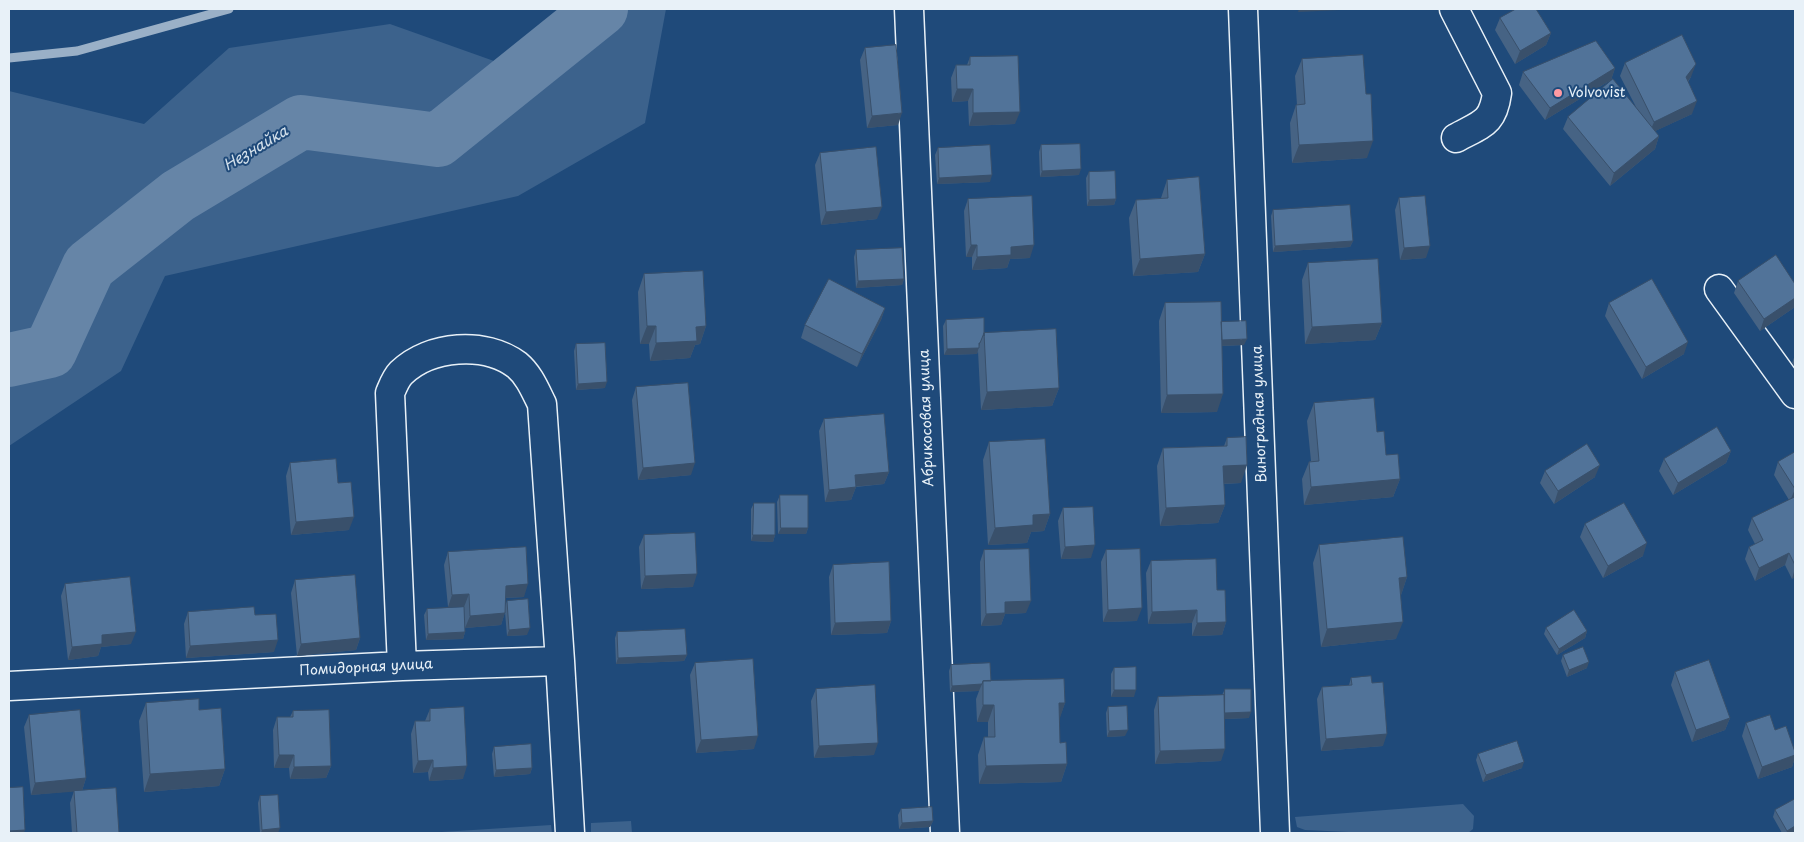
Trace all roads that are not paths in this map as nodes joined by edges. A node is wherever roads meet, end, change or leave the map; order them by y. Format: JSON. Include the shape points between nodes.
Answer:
{"nodes":[{"id":1,"x":909,"y":9,"type":"edge"},
{"id":2,"x":1243,"y":9,"type":"edge"},
{"id":3,"x":1454,"y":9,"type":"edge"},
{"id":4,"x":1456,"y":138,"type":"dead end"},
{"id":5,"x":1719,"y":289,"type":"dead end"},
{"id":6,"x":1795,"y":394,"type":"edge"},
{"id":7,"x":560,"y":661,"type":"junction"},
{"id":8,"x":402,"y":666,"type":"junction"},
{"id":9,"x":9,"y":686,"type":"edge"},
{"id":10,"x":1275,"y":826,"type":"edge"},
{"id":11,"x":570,"y":829,"type":"edge"},
{"id":12,"x":945,"y":830,"type":"edge"}],
"edges":[{"from":1,"to":12,"type":"street","name":"Абрикосовая улица"},
{"from":2,"to":10,"type":"street","name":"Виноградная улица"},
{"from":3,"to":4,"type":"street","via":[[1497,93],[1491,116]]},
{"from":5,"to":6,"type":"street"},
{"from":7,"to":8,"type":"street","name":"Помидорная улица"},
{"from":7,"to":8,"type":"street","via":[[542,404],[528,377],[518,366],[494,352],[470,349],[441,352],[420,360],[401,373],[390,393]]},
{"from":7,"to":11,"type":"street"},
{"from":8,"to":9,"type":"street","name":"Помидорная улица"}]}
